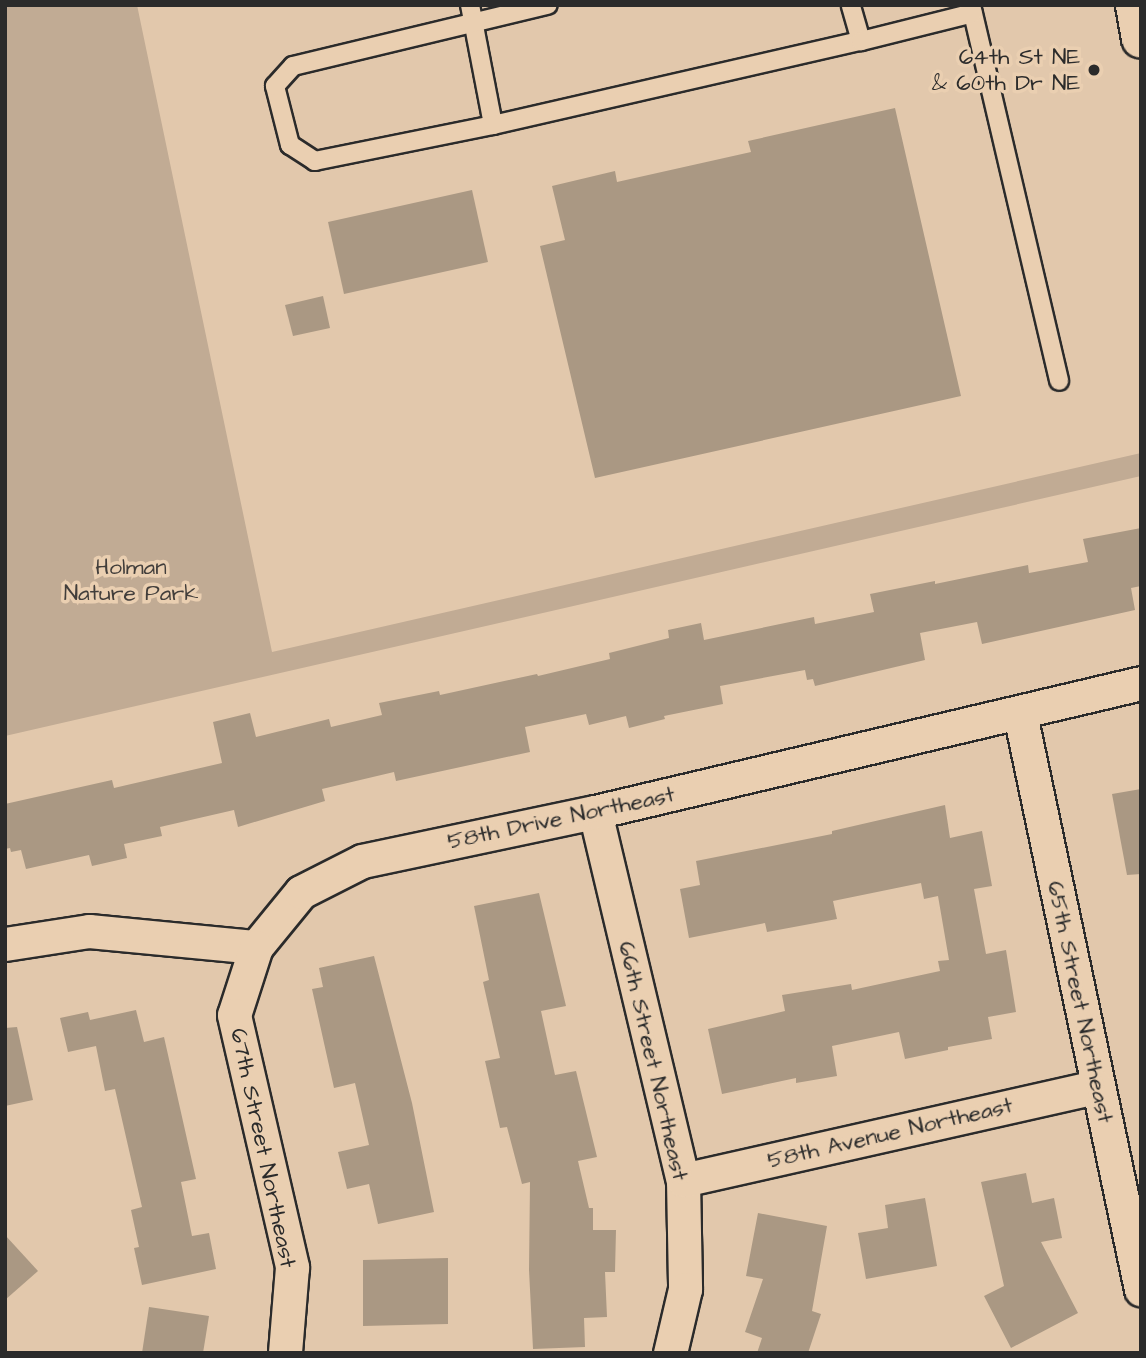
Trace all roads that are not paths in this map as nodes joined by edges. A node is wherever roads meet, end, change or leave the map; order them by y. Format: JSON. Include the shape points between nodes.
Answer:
{"nodes":[{"id":1,"x":548,"y":5,"type":"edge"},
{"id":2,"x":851,"y":5,"type":"edge"},
{"id":3,"x":1135,"y":5,"type":"edge"},
{"id":4,"x":972,"y":9,"type":"edge"},
{"id":5,"x":471,"y":14,"type":"edge"},
{"id":6,"x":1141,"y":38,"type":"edge"},
{"id":7,"x":861,"y":41,"type":"junction"},
{"id":8,"x":493,"y":125,"type":"junction"},
{"id":9,"x":1059,"y":381,"type":"dead end"},
{"id":10,"x":1141,"y":683,"type":"edge"},
{"id":11,"x":1020,"y":714,"type":"junction"},
{"id":12,"x":595,"y":812,"type":"junction"},
{"id":13,"x":5,"y":944,"type":"edge"},
{"id":14,"x":256,"y":947,"type":"junction"},
{"id":15,"x":1097,"y":1087,"type":"junction"},
{"id":16,"x":683,"y":1180,"type":"junction"},
{"id":17,"x":1141,"y":1289,"type":"edge"},
{"id":18,"x":285,"y":1353,"type":"edge"},
{"id":19,"x":670,"y":1353,"type":"edge"}],
"edges":[{"from":1,"to":5,"type":"lane"},
{"from":2,"to":7,"type":"lane"},
{"from":3,"to":6,"type":"main road"},
{"from":4,"to":7,"type":"lane"},
{"from":4,"to":9,"type":"lane"},
{"from":5,"to":8,"type":"lane"},
{"from":5,"to":8,"type":"lane","via":[[293,66],[275,86],[290,145],[315,161]]},
{"from":7,"to":8,"type":"lane"},
{"from":10,"to":11,"type":"street","name":"58th Drive Northeast"},
{"from":11,"to":12,"type":"street","name":"58th Drive Northeast"},
{"from":11,"to":15,"type":"street","name":"65th Street Northeast"},
{"from":12,"to":14,"type":"street","name":"58th Drive Northeast","via":[[362,861],[301,892]]},
{"from":12,"to":16,"type":"street","name":"66th Street Northeast"},
{"from":13,"to":14,"type":"street","via":[[89,931]]},
{"from":14,"to":18,"type":"street","name":"67th Street Northeast","via":[[234,1015],[292,1267]]},
{"from":15,"to":16,"type":"street","name":"58th Avenue Northeast"},
{"from":15,"to":17,"type":"street","name":"65th Street Northeast"},
{"from":16,"to":19,"type":"street","name":"66th Street Northeast","via":[[685,1289]]}]}
